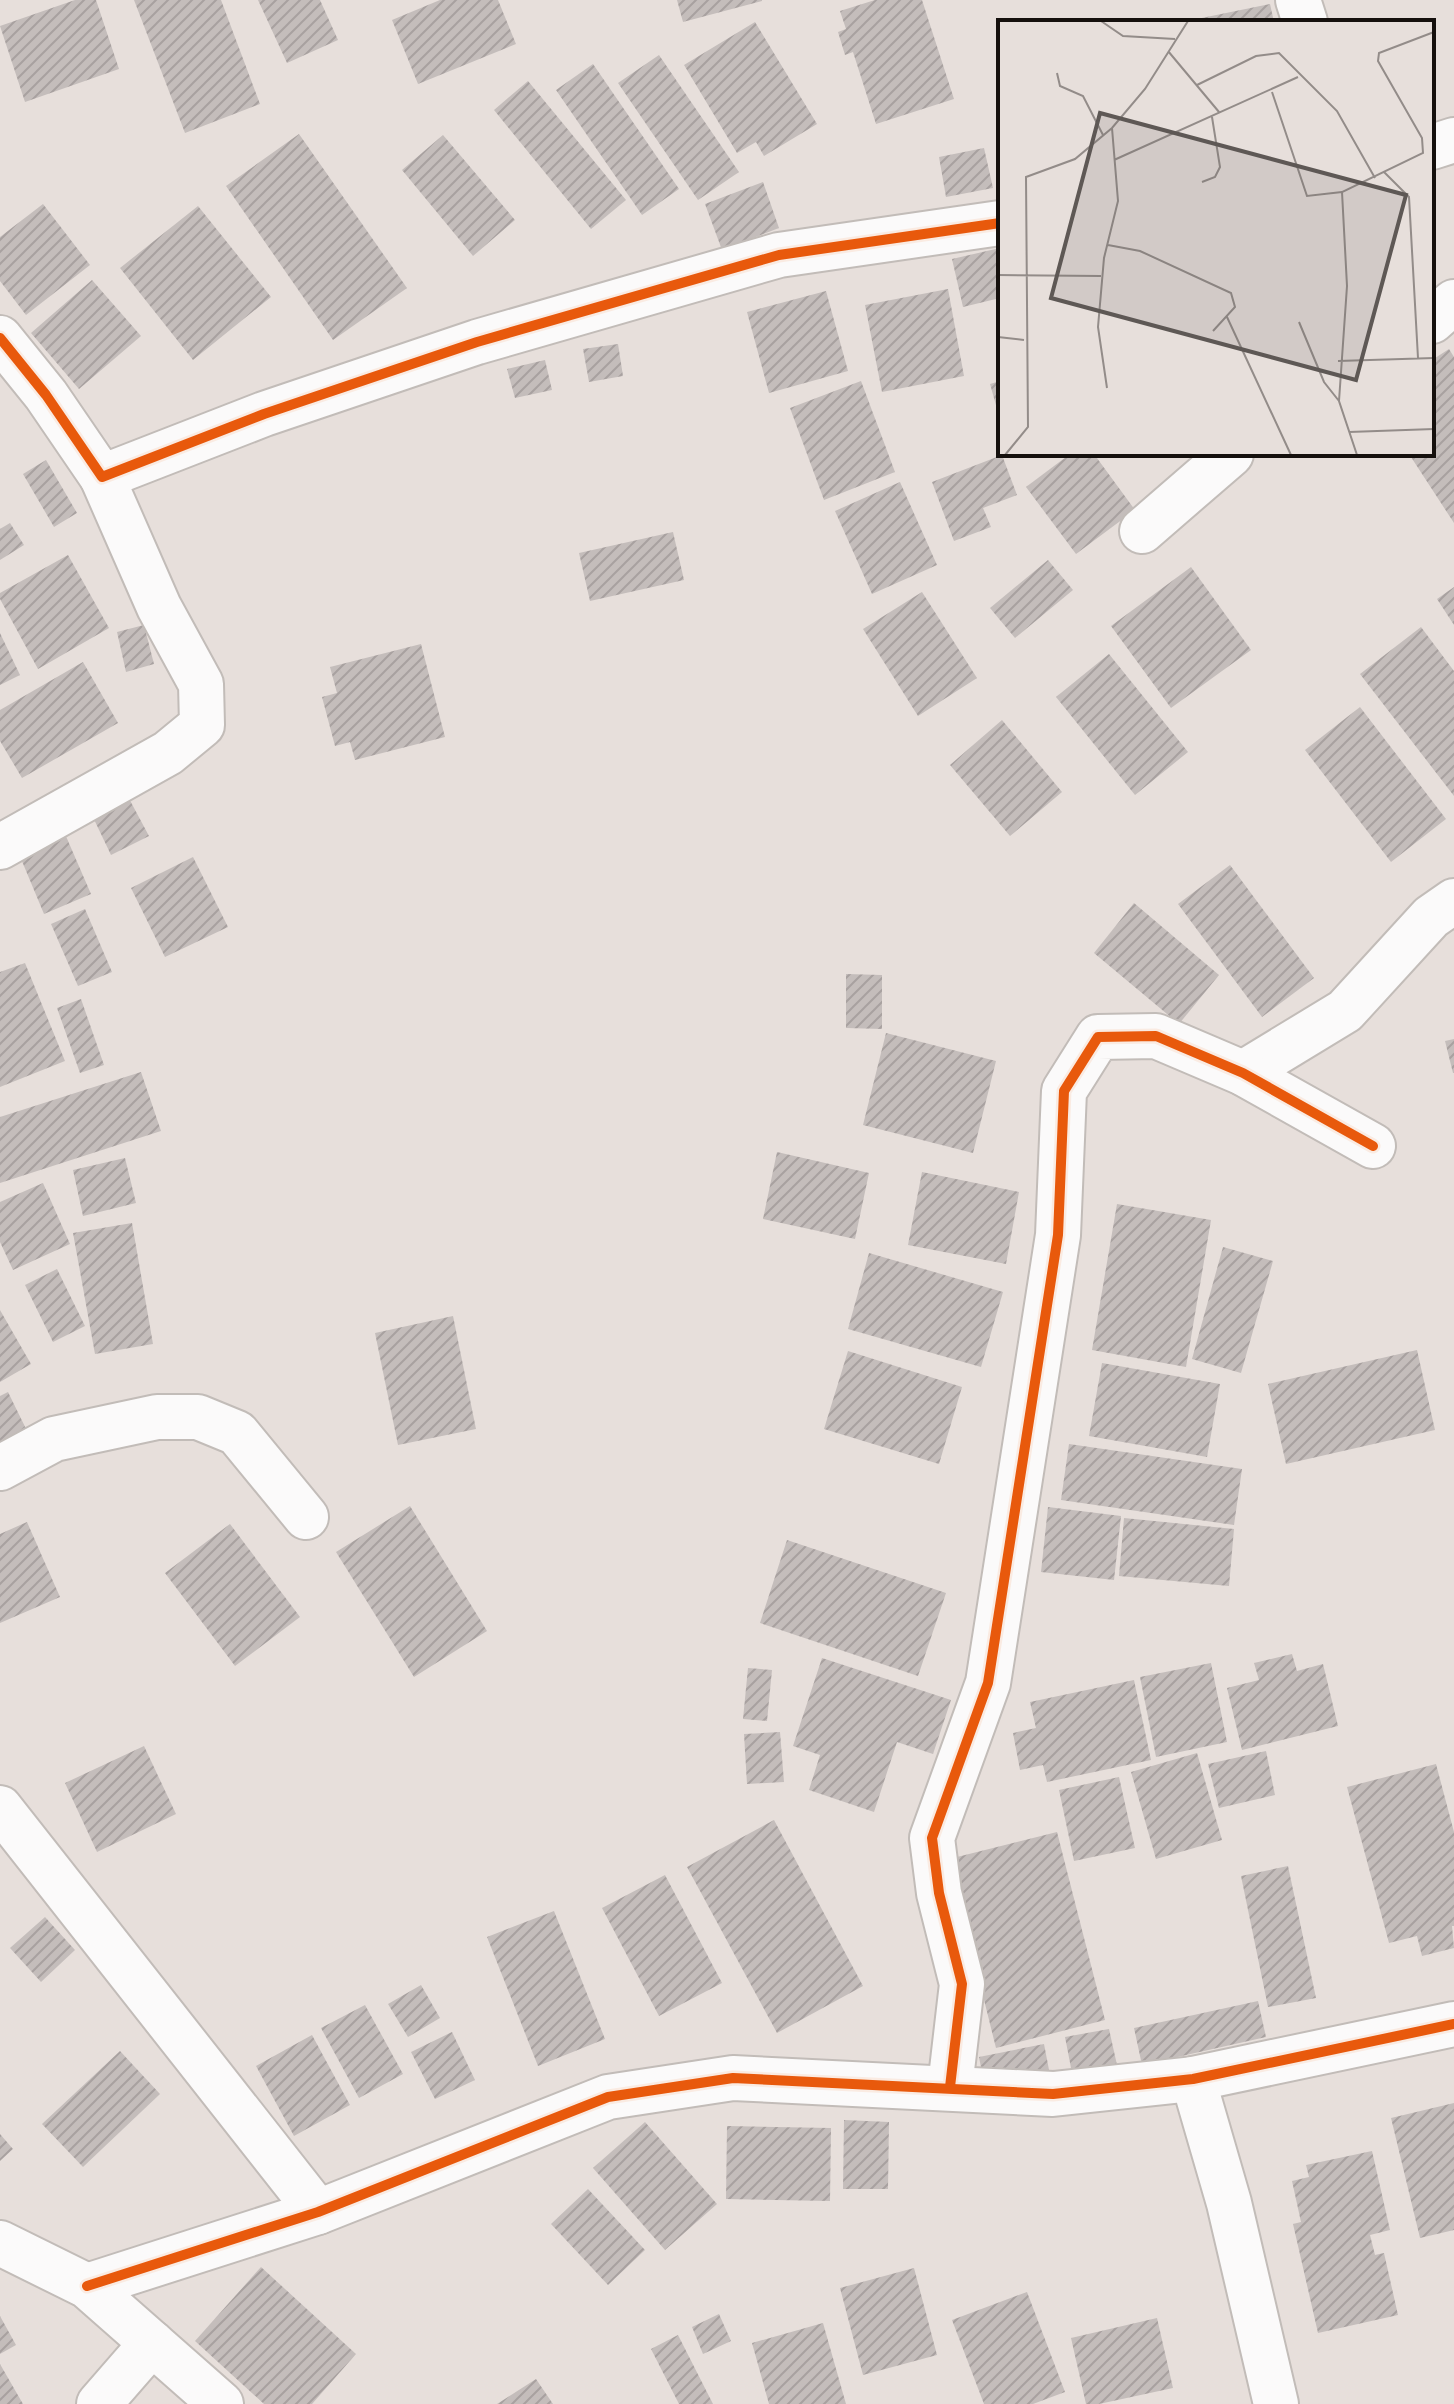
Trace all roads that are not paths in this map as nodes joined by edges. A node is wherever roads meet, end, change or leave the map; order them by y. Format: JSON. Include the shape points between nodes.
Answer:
{"nodes":[{"id":1,"x":1298,"y":0,"type":"edge"},
{"id":2,"x":1304,"y":20,"type":"edge"},
{"id":3,"x":1454,"y":140,"type":"edge"},
{"id":4,"x":1434,"y":146,"type":"edge"},
{"id":5,"x":998,"y":223,"type":"edge"},
{"id":6,"x":1454,"y":302,"type":"edge"},
{"id":7,"x":1434,"y":319,"type":"edge"},
{"id":8,"x":0,"y":338,"type":"edge"},
{"id":9,"x":1229,"y":456,"type":"edge"},
{"id":10,"x":102,"y":477,"type":"junction"},
{"id":11,"x":1142,"y":531,"type":"dead end"},
{"id":12,"x":0,"y":847,"type":"edge"},
{"id":13,"x":1454,"y":901,"type":"edge"},
{"id":14,"x":1243,"y":1073,"type":"junction"},
{"id":15,"x":1373,"y":1146,"type":"dead end"},
{"id":16,"x":0,"y":1468,"type":"edge"},
{"id":17,"x":306,"y":1517,"type":"dead end"},
{"id":18,"x":0,"y":1808,"type":"edge"},
{"id":19,"x":1454,"y":2024,"type":"edge"},
{"id":20,"x":1193,"y":2079,"type":"junction"},
{"id":21,"x":950,"y":2087,"type":"junction"},
{"id":22,"x":318,"y":2212,"type":"junction"},
{"id":23,"x":0,"y":2243,"type":"edge"},
{"id":24,"x":87,"y":2286,"type":"junction"},
{"id":25,"x":152,"y":2343,"type":"junction"},
{"id":26,"x":99,"y":2404,"type":"edge"},
{"id":27,"x":221,"y":2404,"type":"edge"},
{"id":28,"x":1276,"y":2404,"type":"edge"}],
"edges":[{"from":1,"to":2,"type":"street"},
{"from":3,"to":4,"type":"street"},
{"from":5,"to":10,"type":"street","via":[[779,255],[477,342],[264,414]]},
{"from":6,"to":7,"type":"street"},
{"from":8,"to":10,"type":"street"},
{"from":9,"to":11,"type":"street"},
{"from":10,"to":12,"type":"street","via":[[159,607],[201,684],[202,725],[168,753]]},
{"from":13,"to":14,"type":"street","via":[[1431,917],[1345,1011]]},
{"from":14,"to":15,"type":"street"},
{"from":14,"to":21,"type":"street","via":[[1156,1036],[1098,1037],[1064,1091],[1058,1235],[988,1683],[932,1838],[939,1893],[962,1984]]},
{"from":16,"to":17,"type":"street","via":[[54,1439],[157,1417],[198,1417],[237,1433]]},
{"from":18,"to":22,"type":"street"},
{"from":19,"to":20,"type":"street"},
{"from":20,"to":21,"type":"street","via":[[1053,2094]]},
{"from":20,"to":28,"type":"street","via":[[1229,2203]]},
{"from":21,"to":22,"type":"street","via":[[733,2078],[608,2097]]},
{"from":22,"to":24,"type":"street"},
{"from":23,"to":24,"type":"street"},
{"from":24,"to":25,"type":"street"},
{"from":25,"to":26,"type":"street"},
{"from":25,"to":27,"type":"street"}]}
